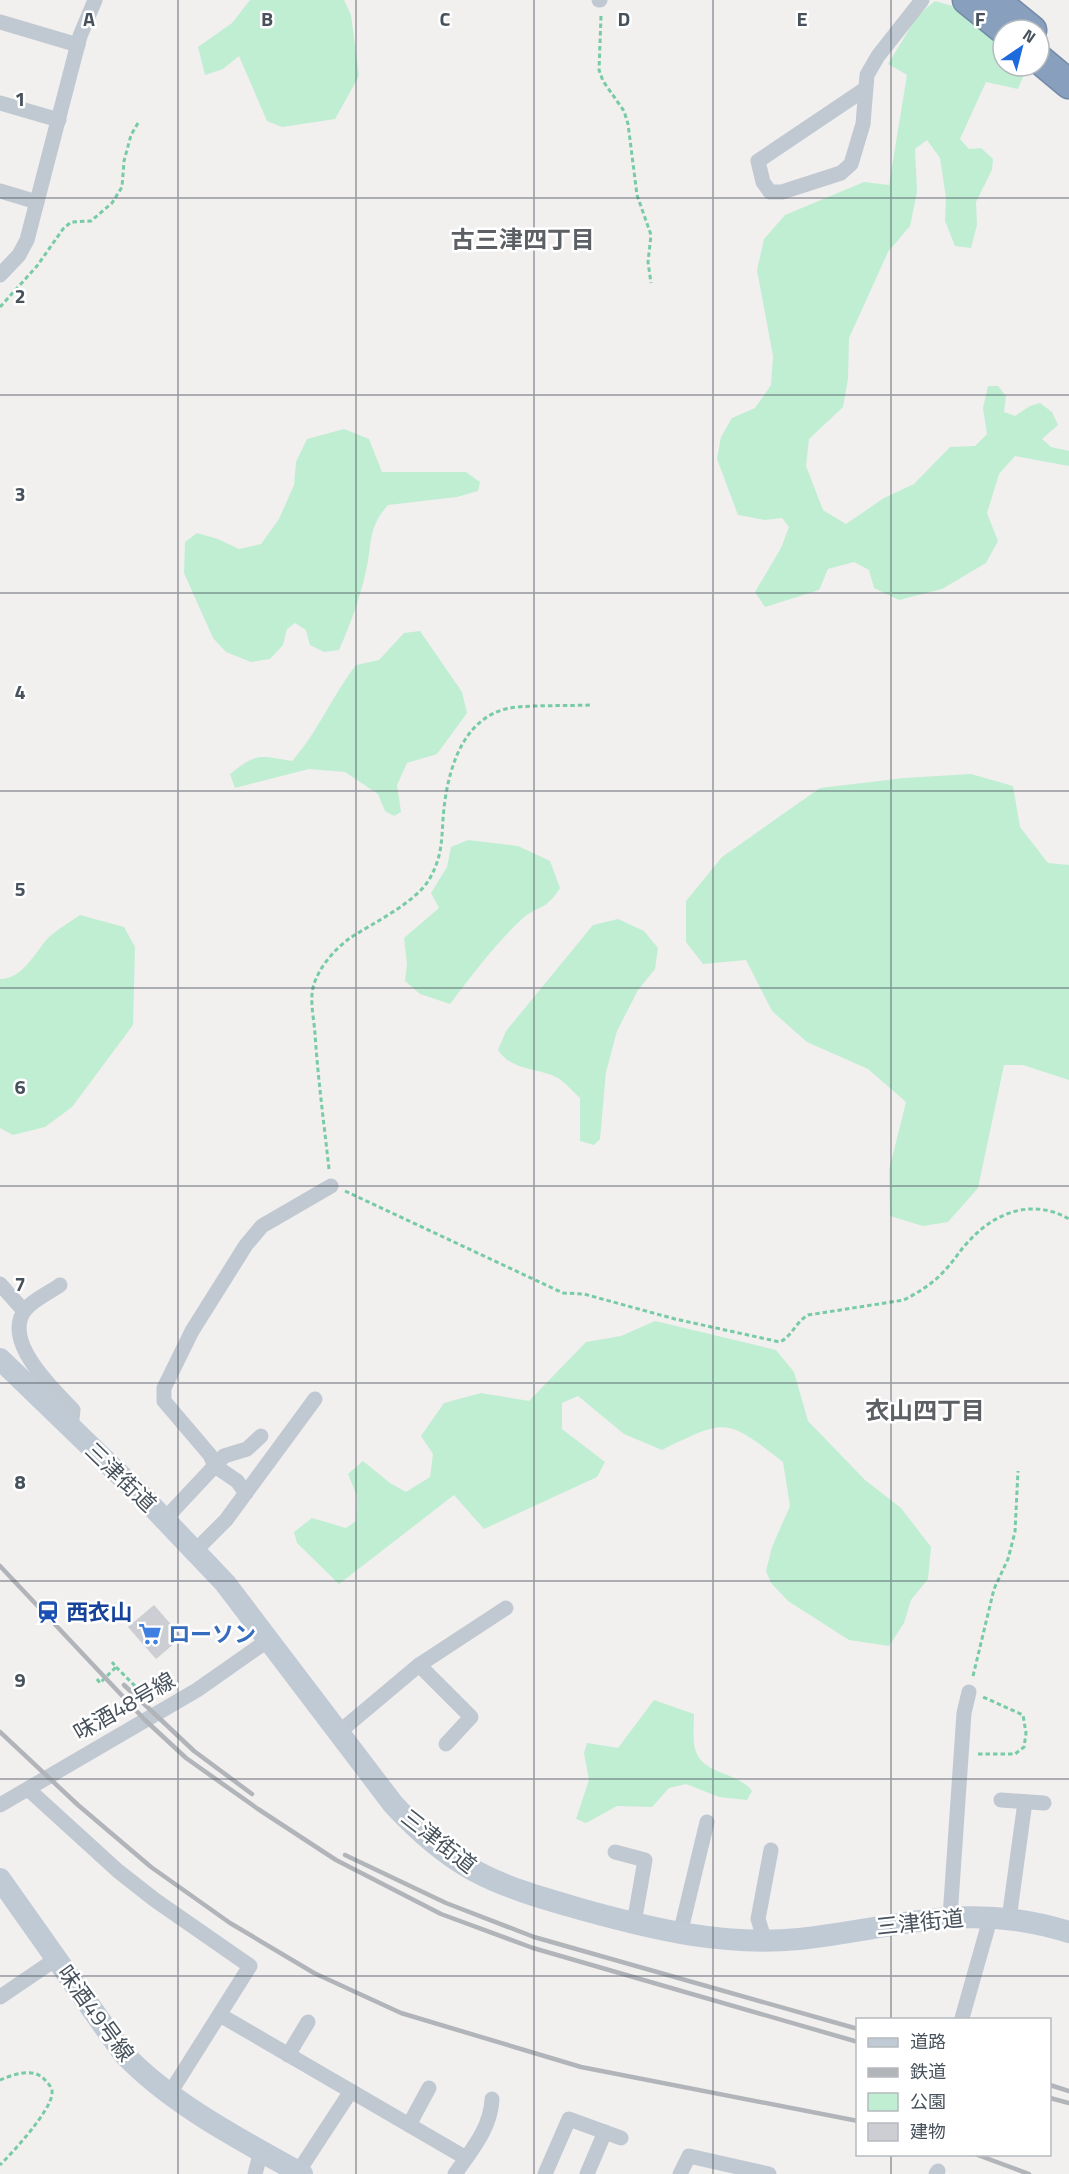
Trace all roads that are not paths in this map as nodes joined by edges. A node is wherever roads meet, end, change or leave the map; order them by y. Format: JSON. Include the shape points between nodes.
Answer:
{"nodes":[{"id":1,"x":95,"y":0,"type":"edge"},
{"id":2,"x":922,"y":0,"type":"edge"},
{"id":3,"x":967,"y":0,"type":"edge"},
{"id":4,"x":995,"y":0,"type":"edge"},
{"id":5,"x":1017,"y":18,"type":"edge"},
{"id":6,"x":991,"y":19,"type":"edge"},
{"id":7,"x":0,"y":22,"type":"edge"},
{"id":8,"x":78,"y":45,"type":"junction"},
{"id":9,"x":1051,"y":46,"type":"edge"},
{"id":10,"x":1069,"y":61,"type":"edge"},
{"id":11,"x":1051,"y":69,"type":"edge"},
{"id":12,"x":1069,"y":84,"type":"edge"},
{"id":13,"x":865,"y":89,"type":"junction"},
{"id":14,"x":0,"y":104,"type":"edge"},
{"id":15,"x":58,"y":120,"type":"junction"},
{"id":16,"x":0,"y":191,"type":"edge"},
{"id":17,"x":37,"y":202,"type":"junction"},
{"id":18,"x":0,"y":275,"type":"edge"},
{"id":19,"x":332,"y":1186,"type":"road end"},
{"id":20,"x":0,"y":1284,"type":"edge"},
{"id":21,"x":60,"y":1285,"type":"dead end"},
{"id":22,"x":24,"y":1311,"type":"junction"},
{"id":23,"x":0,"y":1359,"type":"edge"},
{"id":24,"x":315,"y":1399,"type":"dead end"},
{"id":25,"x":71,"y":1428,"type":"junction"},
{"id":26,"x":261,"y":1436,"type":"dead end"},
{"id":27,"x":215,"y":1466,"type":"junction"},
{"id":28,"x":246,"y":1493,"type":"junction"},
{"id":29,"x":165,"y":1519,"type":"junction"},
{"id":30,"x":195,"y":1551,"type":"junction"},
{"id":31,"x":506,"y":1608,"type":"dead end"},
{"id":32,"x":267,"y":1641,"type":"junction"},
{"id":33,"x":419,"y":1665,"type":"junction"},
{"id":34,"x":969,"y":1692,"type":"road end"},
{"id":35,"x":338,"y":1733,"type":"junction"},
{"id":36,"x":446,"y":1744,"type":"dead end"},
{"id":37,"x":28,"y":1789,"type":"junction"},
{"id":38,"x":1001,"y":1800,"type":"dead end"},
{"id":39,"x":1024,"y":1802,"type":"junction"},
{"id":40,"x":1044,"y":1803,"type":"dead end"},
{"id":41,"x":0,"y":1805,"type":"edge"},
{"id":42,"x":707,"y":1822,"type":"dead end"},
{"id":43,"x":771,"y":1850,"type":"dead end"},
{"id":44,"x":615,"y":1852,"type":"dead end"},
{"id":45,"x":1,"y":1885,"type":"edge"},
{"id":46,"x":950,"y":1917,"type":"junction"},
{"id":47,"x":1000,"y":1918,"type":"junction"},
{"id":48,"x":634,"y":1923,"type":"junction"},
{"id":49,"x":1069,"y":1932,"type":"edge"},
{"id":50,"x":680,"y":1934,"type":"junction"},
{"id":51,"x":765,"y":1941,"type":"junction"},
{"id":52,"x":56,"y":1959,"type":"junction"},
{"id":53,"x":0,"y":1997,"type":"edge"},
{"id":54,"x":220,"y":2015,"type":"junction"},
{"id":55,"x":962,"y":2018,"type":"dead end"},
{"id":56,"x":308,"y":2022,"type":"dead end"},
{"id":57,"x":288,"y":2055,"type":"junction"},
{"id":58,"x":429,"y":2088,"type":"dead end"},
{"id":59,"x":351,"y":2091,"type":"junction"},
{"id":60,"x":170,"y":2093,"type":"junction"},
{"id":61,"x":492,"y":2099,"type":"dead end"},
{"id":62,"x":409,"y":2125,"type":"junction"},
{"id":63,"x":605,"y":2133,"type":"junction"},
{"id":64,"x":621,"y":2138,"type":"dead end"},
{"id":65,"x":261,"y":2151,"type":"junction"},
{"id":66,"x":466,"y":2158,"type":"junction"},
{"id":67,"x":300,"y":2173,"type":"edge"},
{"id":68,"x":255,"y":2174,"type":"edge"},
{"id":69,"x":455,"y":2174,"type":"edge"},
{"id":70,"x":545,"y":2174,"type":"edge"},
{"id":71,"x":587,"y":2174,"type":"edge"},
{"id":72,"x":680,"y":2174,"type":"edge"},
{"id":73,"x":769,"y":2174,"type":"edge"}],
"edges":[{"from":1,"to":8,"type":"street"},
{"from":2,"to":13,"type":"street","via":[[878,56],[867,75]]},
{"from":3,"to":6,"type":"highway"},
{"from":4,"to":5,"type":"highway"},
{"from":7,"to":8,"type":"street"},
{"from":8,"to":15,"type":"street"},
{"from":9,"to":10,"type":"highway"},
{"from":11,"to":12,"type":"highway"},
{"from":13,"to":13,"type":"street","via":[[863,124],[851,164],[841,173],[782,192],[770,192],[758,161]]},
{"from":14,"to":15,"type":"street"},
{"from":15,"to":17,"type":"street"},
{"from":16,"to":17,"type":"street"},
{"from":17,"to":18,"type":"street","via":[[27,240]]},
{"from":19,"to":27,"type":"street","via":[[262,1226],[246,1245],[192,1332],[164,1388],[164,1401]]},
{"from":20,"to":22,"type":"street"},
{"from":21,"to":22,"type":"street"},
{"from":22,"to":25,"type":"street","via":[[18,1327],[22,1346],[73,1410]]},
{"from":23,"to":25,"type":"street","name":"三津街道"},
{"from":24,"to":28,"type":"street"},
{"from":25,"to":29,"type":"street","name":"三津街道"},
{"from":26,"to":27,"type":"street","via":[[247,1449],[224,1456]]},
{"from":27,"to":28,"type":"street","via":[[237,1481]]},
{"from":27,"to":29,"type":"street"},
{"from":28,"to":30,"type":"street"},
{"from":29,"to":30,"type":"street","name":"三津街道"},
{"from":30,"to":32,"type":"street","name":"三津街道","via":[[225,1583]]},
{"from":31,"to":33,"type":"street"},
{"from":32,"to":35,"type":"street","name":"三津街道"},
{"from":32,"to":37,"type":"street","name":"味酒48号線","via":[[197,1690]]},
{"from":33,"to":35,"type":"street"},
{"from":33,"to":36,"type":"street","via":[[471,1717]]},
{"from":34,"to":46,"type":"street","via":[[964,1713]]},
{"from":35,"to":48,"type":"street","name":"三津街道","via":[[416,1829],[471,1869],[529,1895]]},
{"from":37,"to":41,"type":"street","name":"味酒48号線"},
{"from":37,"to":54,"type":"street","via":[[118,1871],[250,1965]]},
{"from":38,"to":39,"type":"street"},
{"from":39,"to":40,"type":"street"},
{"from":39,"to":47,"type":"street"},
{"from":42,"to":50,"type":"street"},
{"from":43,"to":51,"type":"street","via":[[758,1919]]},
{"from":44,"to":48,"type":"street","via":[[645,1860]]},
{"from":45,"to":52,"type":"street","name":"味酒49号線"},
{"from":46,"to":47,"type":"street","name":"三津街道"},
{"from":46,"to":51,"type":"street","name":"三津街道"},
{"from":47,"to":49,"type":"street","name":"三津街道"},
{"from":47,"to":55,"type":"street"},
{"from":48,"to":50,"type":"street","name":"三津街道"},
{"from":50,"to":51,"type":"street","name":"三津街道"},
{"from":52,"to":53,"type":"street"},
{"from":52,"to":60,"type":"street","name":"味酒49号線","via":[[123,2053],[140,2072]]},
{"from":54,"to":57,"type":"street"},
{"from":54,"to":60,"type":"street"},
{"from":56,"to":57,"type":"street"},
{"from":57,"to":59,"type":"street"},
{"from":58,"to":62,"type":"street"},
{"from":59,"to":62,"type":"street"},
{"from":59,"to":67,"type":"street"},
{"from":60,"to":65,"type":"street","name":"味酒49号線"},
{"from":61,"to":66,"type":"street","via":[[491,2114]]},
{"from":62,"to":66,"type":"street"},
{"from":63,"to":64,"type":"street"},
{"from":63,"to":70,"type":"street","via":[[569,2119]]},
{"from":63,"to":71,"type":"street"},
{"from":65,"to":67,"type":"street","name":"味酒49号線"},
{"from":65,"to":68,"type":"street"},
{"from":66,"to":69,"type":"street"},
{"from":72,"to":73,"type":"street","via":[[688,2156]]}]}
